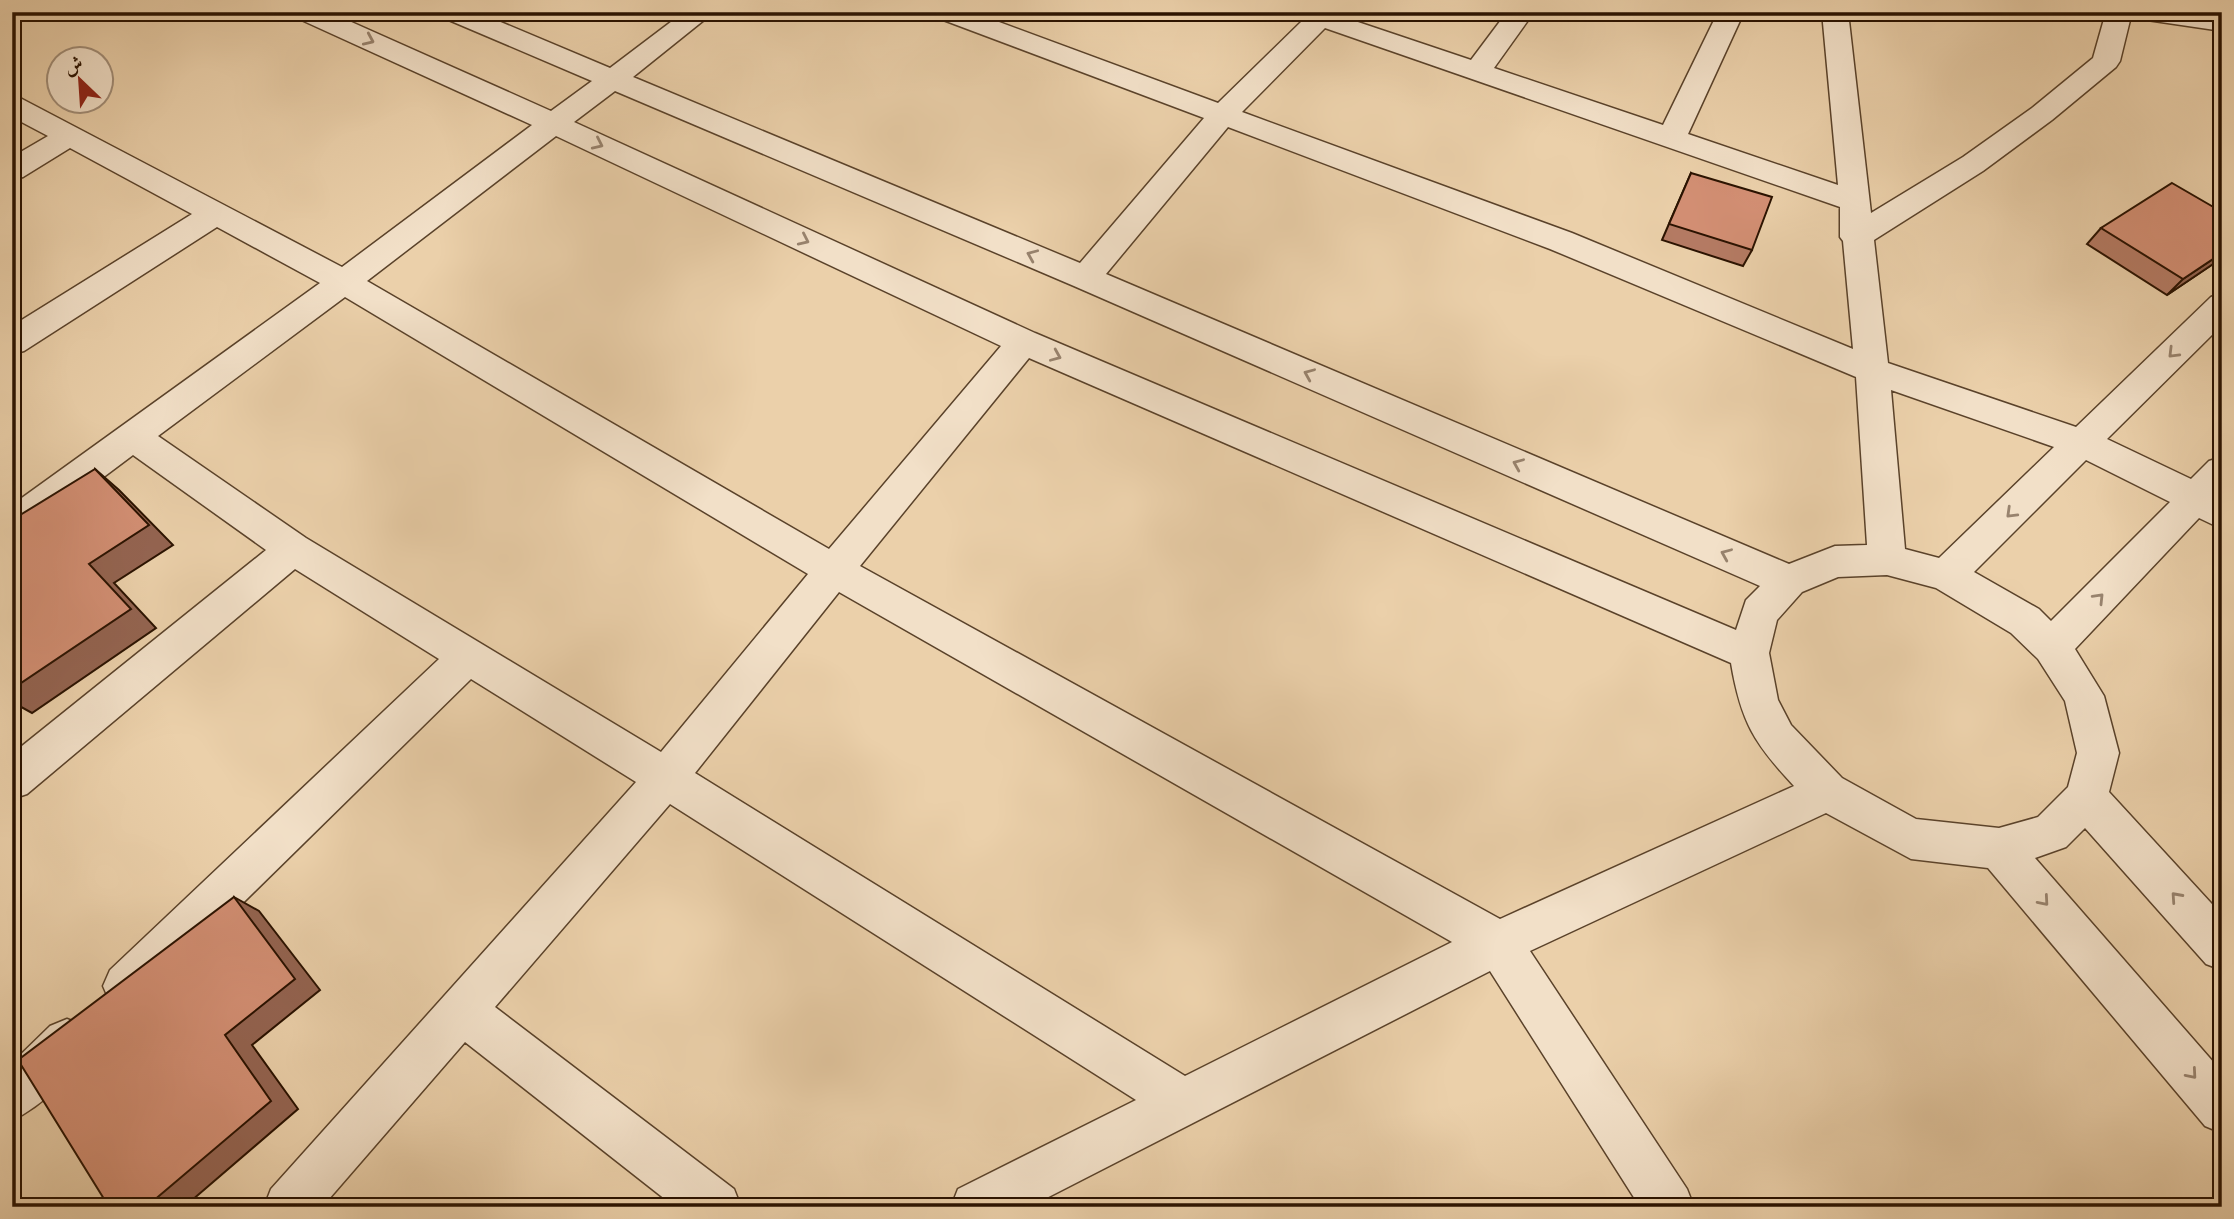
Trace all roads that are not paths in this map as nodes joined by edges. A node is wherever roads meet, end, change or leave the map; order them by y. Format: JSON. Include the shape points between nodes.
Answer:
{"nodes":[{"id":1,"x":306,"y":12,"type":"edge"},
{"id":2,"x":453,"y":12,"type":"edge"},
{"id":3,"x":701,"y":12,"type":"edge"},
{"id":4,"x":947,"y":12,"type":"edge"},
{"id":5,"x":1521,"y":12,"type":"edge"},
{"id":6,"x":1731,"y":12,"type":"edge"},
{"id":7,"x":1835,"y":12,"type":"edge"},
{"id":8,"x":2119,"y":12,"type":"edge"},
{"id":9,"x":2147,"y":12,"type":"edge"},
{"id":10,"x":1317,"y":14,"type":"edge"},
{"id":11,"x":2222,"y":23,"type":"edge"},
{"id":12,"x":1478,"y":71,"type":"junction"},
{"id":13,"x":611,"y":81,"type":"junction"},
{"id":14,"x":12,"y":106,"type":"edge"},
{"id":15,"x":1222,"y":115,"type":"junction"},
{"id":16,"x":554,"y":124,"type":"junction"},
{"id":17,"x":69,"y":136,"type":"junction"},
{"id":18,"x":1671,"y":138,"type":"junction"},
{"id":19,"x":12,"y":170,"type":"edge"},
{"id":20,"x":1854,"y":201,"type":"junction"},
{"id":21,"x":217,"y":213,"type":"junction"},
{"id":22,"x":1856,"y":237,"type":"junction"},
{"id":23,"x":1085,"y":278,"type":"junction"},
{"id":24,"x":344,"y":282,"type":"junction"},
{"id":25,"x":2222,"y":305,"type":"edge"},
{"id":26,"x":12,"y":342,"type":"edge"},
{"id":27,"x":1023,"y":342,"type":"junction"},
{"id":28,"x":1872,"y":370,"type":"junction"},
{"id":29,"x":133,"y":437,"type":"junction"},
{"id":30,"x":2083,"y":443,"type":"junction"},
{"id":31,"x":2222,"y":471,"type":"edge"},
{"id":32,"x":2209,"y":506,"type":"edge"},
{"id":33,"x":12,"y":525,"type":"edge"},
{"id":34,"x":293,"y":549,"type":"junction"},
{"id":35,"x":1887,"y":561,"type":"junction"},
{"id":36,"x":834,"y":570,"type":"junction"},
{"id":37,"x":1946,"y":575,"type":"junction"},
{"id":38,"x":1789,"y":581,"type":"junction"},
{"id":39,"x":2052,"y":647,"type":"junction"},
{"id":40,"x":1749,"y":653,"type":"junction"},
{"id":41,"x":467,"y":658,"type":"junction"},
{"id":42,"x":666,"y":778,"type":"junction"},
{"id":43,"x":12,"y":780,"type":"edge"},
{"id":44,"x":1827,"y":792,"type":"junction"},
{"id":45,"x":2086,"y":799,"type":"junction"},
{"id":46,"x":1999,"y":849,"type":"junction"},
{"id":47,"x":1498,"y":943,"type":"junction"},
{"id":48,"x":2222,"y":947,"type":"edge"},
{"id":49,"x":461,"y":1010,"type":"junction"},
{"id":50,"x":12,"y":1096,"type":"edge"},
{"id":51,"x":1182,"y":1102,"type":"junction"},
{"id":52,"x":2222,"y":1109,"type":"edge"},
{"id":53,"x":289,"y":1207,"type":"edge"},
{"id":54,"x":716,"y":1207,"type":"edge"},
{"id":55,"x":976,"y":1207,"type":"edge"},
{"id":56,"x":1669,"y":1207,"type":"edge"}],
"edges":[{"from":1,"to":16,"type":"street","one_way":true},
{"from":2,"to":13,"type":"street"},
{"from":3,"to":13,"type":"street"},
{"from":4,"to":15,"type":"street"},
{"from":5,"to":12,"type":"street"},
{"from":6,"to":18,"type":"street"},
{"from":7,"to":20,"type":"street"},
{"from":8,"to":22,"type":"street","via":[[2106,61],[1973,164]]},
{"from":9,"to":11,"type":"street"},
{"from":10,"to":12,"type":"street"},
{"from":10,"to":15,"type":"street"},
{"from":12,"to":18,"type":"street"},
{"from":13,"to":16,"type":"street"},
{"from":23,"to":13,"type":"street","one_way":true},
{"from":14,"to":17,"type":"street"},
{"from":15,"to":23,"type":"street"},
{"from":15,"to":28,"type":"street","via":[[1561,241]]},
{"from":16,"to":24,"type":"street"},
{"from":16,"to":27,"type":"street","one_way":true},
{"from":17,"to":19,"type":"street"},
{"from":17,"to":21,"type":"street"},
{"from":18,"to":20,"type":"street"},
{"from":20,"to":22,"type":"street"},
{"from":21,"to":24,"type":"street"},
{"from":21,"to":26,"type":"street"},
{"from":22,"to":28,"type":"street"},
{"from":38,"to":23,"type":"street","one_way":true},
{"from":24,"to":29,"type":"street"},
{"from":24,"to":36,"type":"street"},
{"from":25,"to":30,"type":"street","one_way":true},
{"from":27,"to":36,"type":"street"},
{"from":27,"to":40,"type":"street","one_way":true},
{"from":28,"to":30,"type":"street"},
{"from":28,"to":35,"type":"street"},
{"from":29,"to":33,"type":"street"},
{"from":29,"to":34,"type":"street"},
{"from":30,"to":32,"type":"street"},
{"from":30,"to":37,"type":"street","one_way":true},
{"from":31,"to":32,"type":"street"},
{"from":39,"to":32,"type":"street","one_way":true},
{"from":34,"to":41,"type":"street"},
{"from":34,"to":43,"type":"street"},
{"from":35,"to":37,"type":"street"},
{"from":35,"to":38,"type":"street","via":[[1835,562]]},
{"from":36,"to":42,"type":"street"},
{"from":36,"to":47,"type":"street"},
{"from":37,"to":39,"type":"street","via":[[2025,621]]},
{"from":38,"to":40,"type":"street","via":[[1760,612]]},
{"from":39,"to":45,"type":"street","via":[[2084,696],[2098,753]]},
{"from":40,"to":44,"type":"street","via":[[1758,702],[1776,738]]},
{"from":41,"to":42,"type":"street"},
{"from":41,"to":50,"type":"street"},
{"from":42,"to":49,"type":"street"},
{"from":42,"to":51,"type":"street"},
{"from":44,"to":46,"type":"street","via":[[1911,839]]},
{"from":44,"to":47,"type":"street"},
{"from":45,"to":46,"type":"street","via":[[2051,833]]},
{"from":48,"to":45,"type":"street","one_way":true},
{"from":46,"to":52,"type":"street","one_way":true},
{"from":47,"to":51,"type":"street"},
{"from":47,"to":56,"type":"street"},
{"from":49,"to":53,"type":"street"},
{"from":49,"to":54,"type":"street"},
{"from":51,"to":55,"type":"street"}]}
